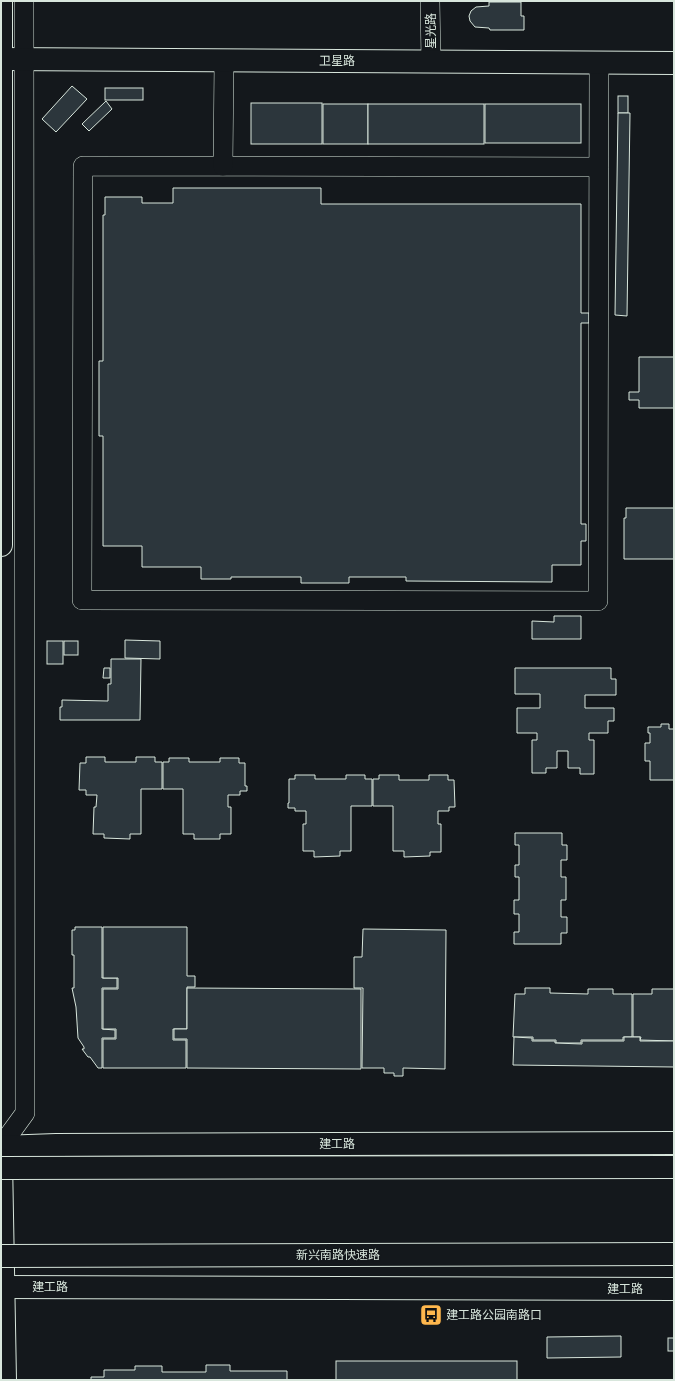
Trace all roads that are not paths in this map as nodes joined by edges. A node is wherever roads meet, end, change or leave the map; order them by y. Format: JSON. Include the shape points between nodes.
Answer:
{"nodes":[{"id":1,"x":2,"y":1,"type":"edge"},
{"id":2,"x":24,"y":1,"type":"edge"},
{"id":3,"x":430,"y":1,"type":"edge"},
{"id":4,"x":1,"y":59,"type":"edge"},
{"id":5,"x":24,"y":59,"type":"junction"},
{"id":6,"x":224,"y":60,"type":"junction"},
{"id":7,"x":431,"y":62,"type":"junction"},
{"id":8,"x":599,"y":63,"type":"junction"},
{"id":9,"x":674,"y":63,"type":"edge"},
{"id":10,"x":223,"y":166,"type":"junction"},
{"id":11,"x":599,"y":167,"type":"junction"},
{"id":12,"x":1,"y":545,"type":"edge"},
{"id":13,"x":674,"y":1144,"type":"edge"},
{"id":14,"x":1,"y":1146,"type":"edge"},
{"id":15,"x":1,"y":1160,"type":"edge"},
{"id":16,"x":674,"y":1166,"type":"edge"},
{"id":17,"x":1,"y":1168,"type":"edge"},
{"id":18,"x":674,"y":1254,"type":"edge"},
{"id":19,"x":1,"y":1256,"type":"edge"},
{"id":20,"x":2,"y":1287,"type":"edge"},
{"id":21,"x":674,"y":1289,"type":"edge"},
{"id":22,"x":5,"y":1380,"type":"edge"}],
"edges":[{"from":1,"to":4,"type":"main road"},
{"from":2,"to":5,"type":"street"},
{"from":3,"to":7,"type":"street","name":"星光路"},
{"from":4,"to":5,"type":"main road","name":"卫星路"},
{"from":4,"to":12,"type":"main road"},
{"from":5,"to":6,"type":"main road","name":"卫星路"},
{"from":5,"to":14,"type":"street","via":[[25,1113]]},
{"from":6,"to":7,"type":"main road","name":"卫星路"},
{"from":6,"to":10,"type":"street"},
{"from":7,"to":8,"type":"main road","name":"卫星路"},
{"from":8,"to":9,"type":"main road","name":"卫星路"},
{"from":8,"to":11,"type":"street"},
{"from":10,"to":11,"type":"street"},
{"from":10,"to":11,"type":"street","via":[[83,166],[82,600],[598,602]]},
{"from":13,"to":14,"type":"main road","name":"建工路"},
{"from":15,"to":20,"type":"main road"},
{"from":16,"to":17,"type":"main road","bridge":true},
{"from":18,"to":19,"type":"main road","name":"新兴南路快速路","bridge":true},
{"from":20,"to":21,"type":"main road","name":"建工路"},
{"from":20,"to":22,"type":"main road"}]}
